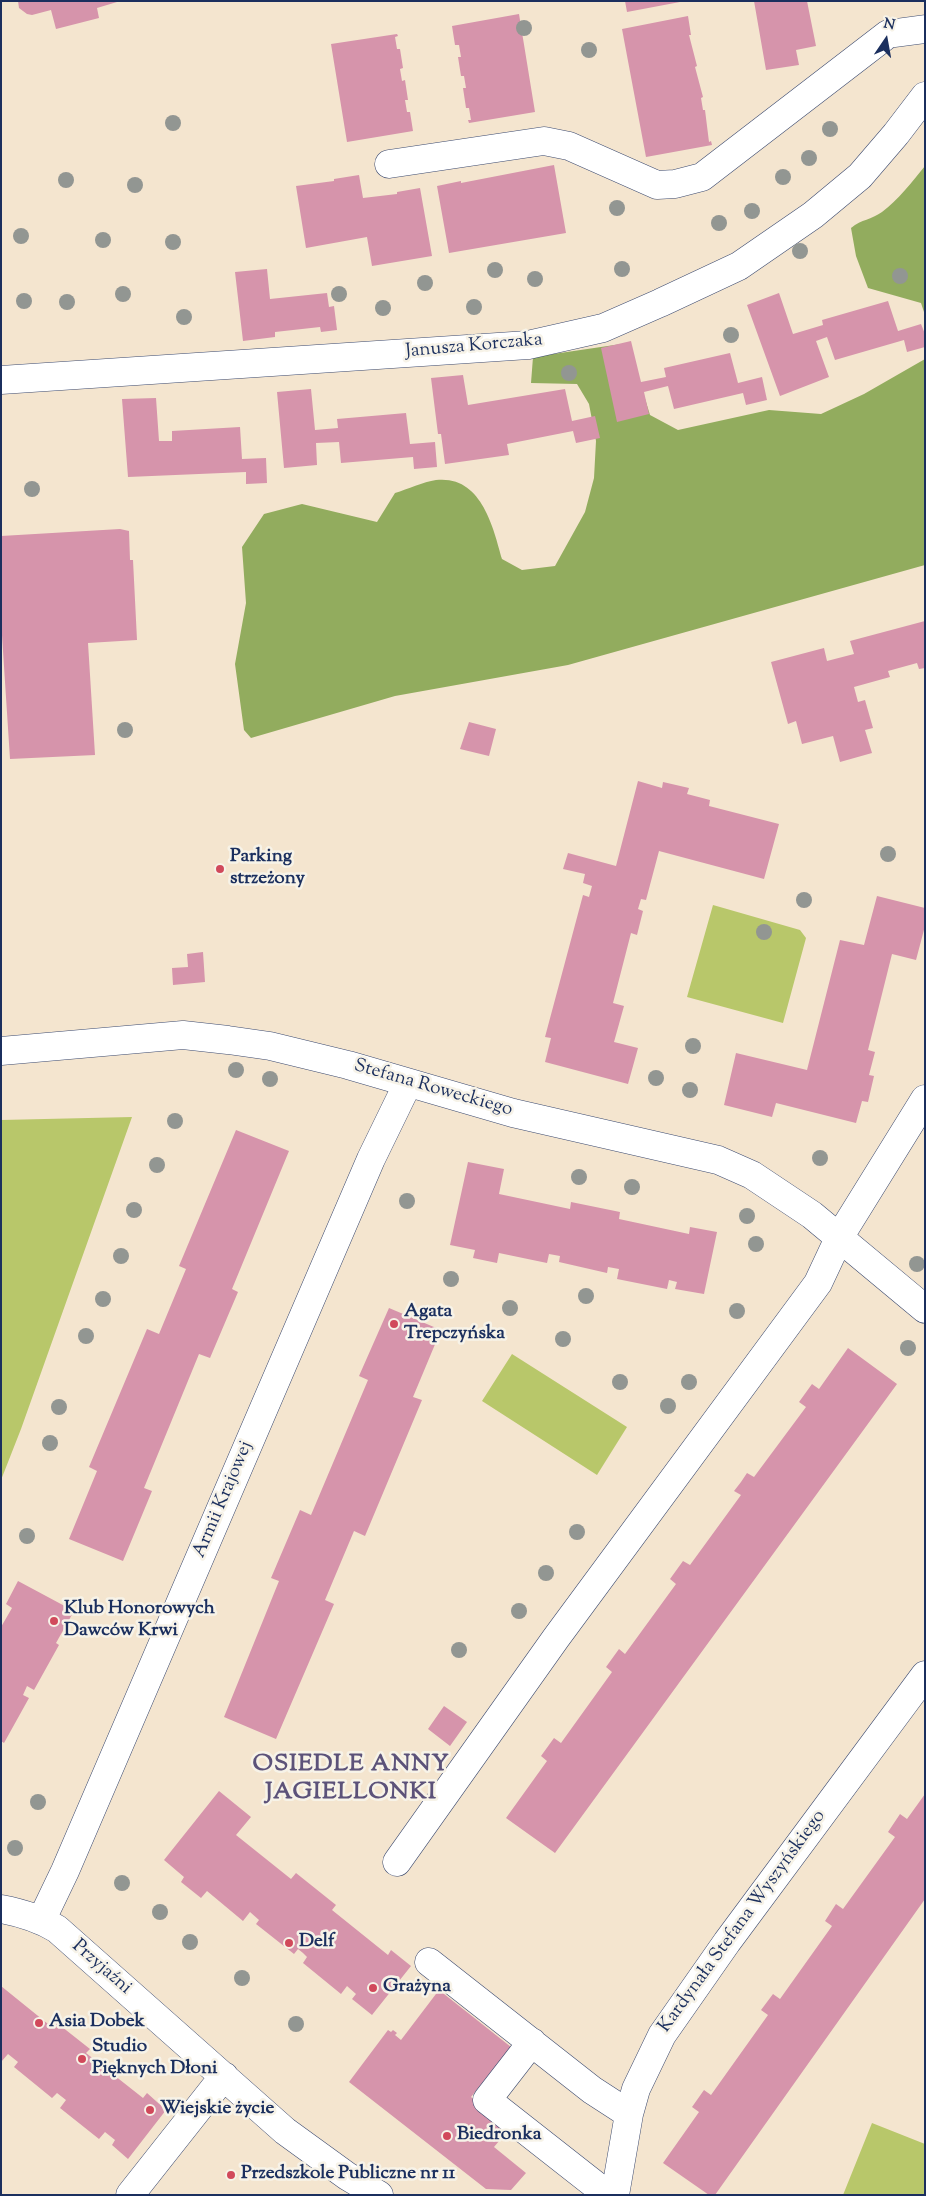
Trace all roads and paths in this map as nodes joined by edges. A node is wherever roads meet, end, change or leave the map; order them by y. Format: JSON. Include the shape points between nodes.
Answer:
{"nodes":[{"id":1,"x":925,"y":29,"type":"edge"},
{"id":2,"x":925,"y":96,"type":"edge"},
{"id":3,"x":389,"y":164,"type":"dead end"},
{"id":4,"x":1,"y":380,"type":"edge"},
{"id":5,"x":1,"y":1051,"type":"edge"},
{"id":6,"x":408,"y":1083,"type":"junction"},
{"id":7,"x":925,"y":1099,"type":"edge"},
{"id":8,"x":840,"y":1236,"type":"junction"},
{"id":9,"x":925,"y":1309,"type":"edge"},
{"id":10,"x":925,"y":1675,"type":"edge"},
{"id":11,"x":397,"y":1862,"type":"dead end"},
{"id":12,"x":1,"y":1909,"type":"edge"},
{"id":13,"x":42,"y":1919,"type":"junction"},
{"id":14,"x":430,"y":1962,"type":"dead end"},
{"id":15,"x":532,"y":2042,"type":"junction"},
{"id":16,"x":224,"y":2076,"type":"junction"},
{"id":17,"x":629,"y":2114,"type":"junction"},
{"id":18,"x":130,"y":2195,"type":"edge"},
{"id":19,"x":379,"y":2195,"type":"edge"},
{"id":20,"x":608,"y":2195,"type":"edge"},
{"id":21,"x":615,"y":2195,"type":"edge"}],
"edges":[{"from":1,"to":3,"type":"street","via":[[888,34],[702,177],[676,184],[657,185],[569,146],[544,141]]},
{"from":2,"to":4,"type":"street","name":"Janusza Korczaka","via":[[860,176],[812,214],[739,266],[603,328],[528,345]]},
{"from":5,"to":6,"type":"street","name":"Stefana Roweckiego","via":[[184,1036],[270,1046]]},
{"from":6,"to":8,"type":"street","name":"Stefana Roweckiego","via":[[513,1113],[718,1160],[782,1193]]},
{"from":6,"to":13,"type":"street","name":"Armii Krajowej","via":[[371,1159]]},
{"from":7,"to":8,"type":"street"},
{"from":8,"to":9,"type":"street","name":"Stefana Roweckiego"},
{"from":8,"to":11,"type":"street","via":[[818,1283],[550,1646]]},
{"from":10,"to":17,"type":"street","name":"Kardynała Stefana Wyszyńskiego","via":[[738,1926],[662,2035],[636,2089]]},
{"from":12,"to":13,"type":"street","name":"Przyjaźni"},
{"from":13,"to":16,"type":"street","name":"Przyjaźni","via":[[58,1929]]},
{"from":14,"to":15,"type":"street"},
{"from":15,"to":17,"type":"street"},
{"from":15,"to":20,"type":"street","via":[[487,2100]]},
{"from":16,"to":18,"type":"street"},
{"from":16,"to":19,"type":"street","name":"Przyjaźni","via":[[306,2148]]},
{"from":17,"to":21,"type":"street","name":"Kardynała Stefana Wyszyńskiego"}]}
